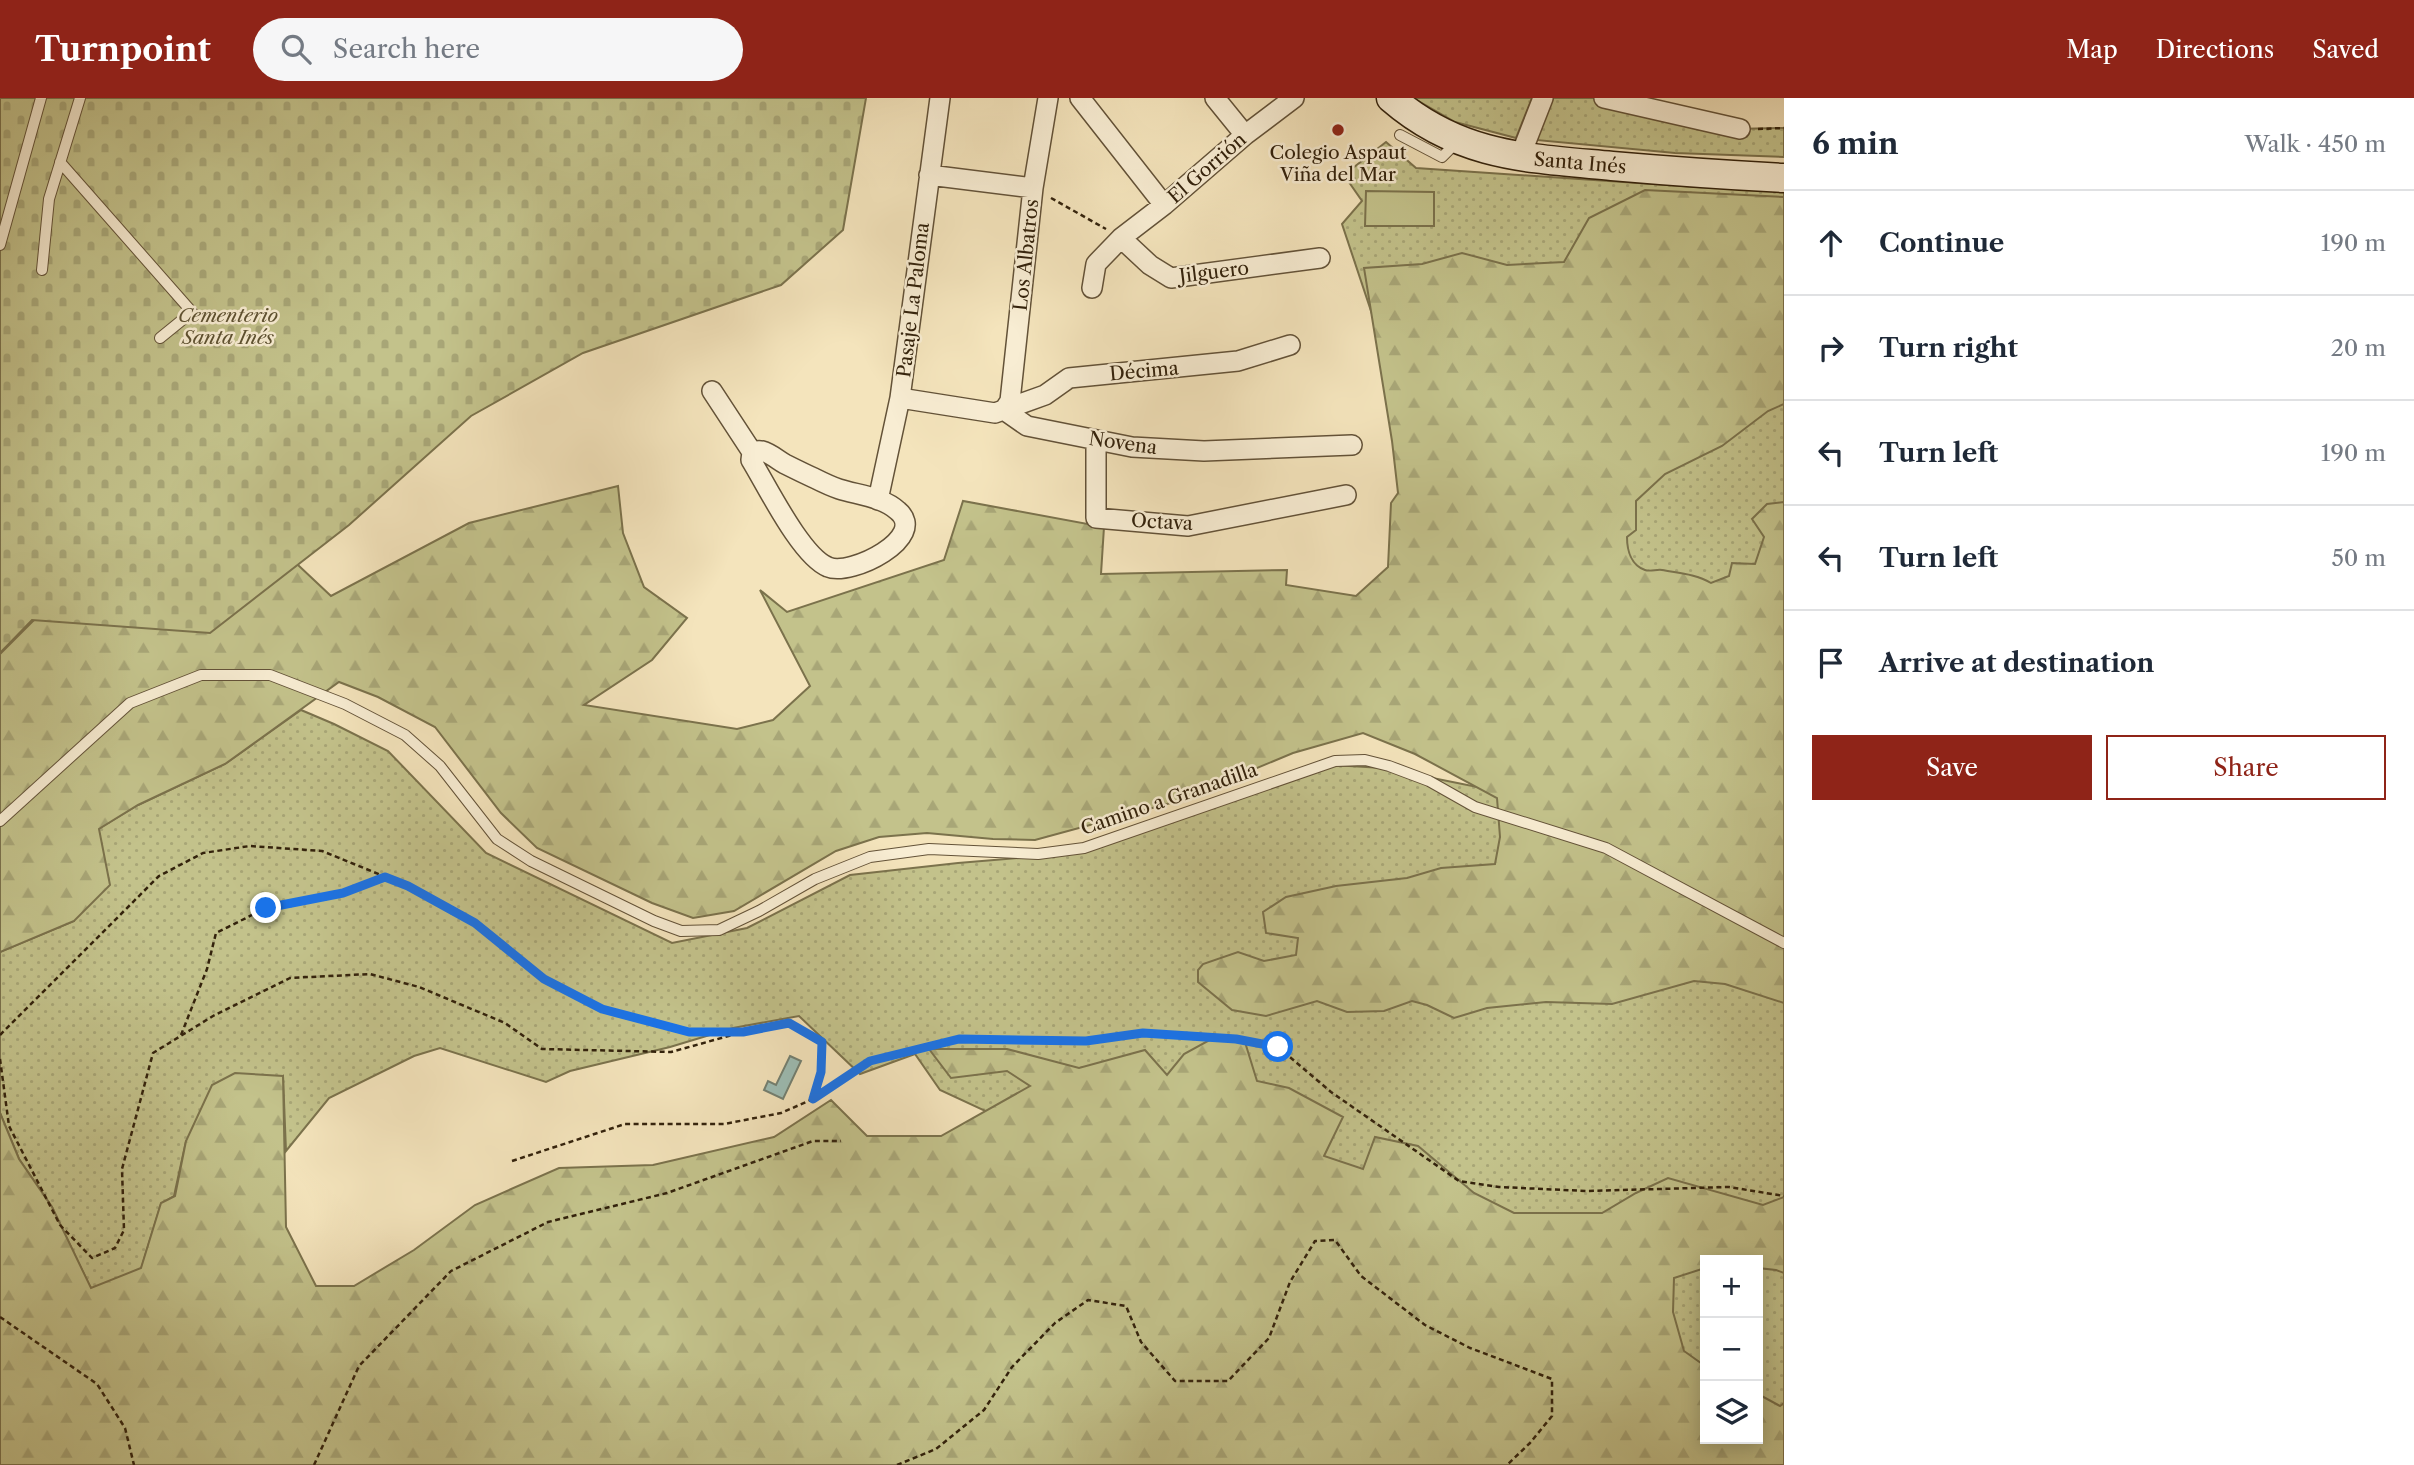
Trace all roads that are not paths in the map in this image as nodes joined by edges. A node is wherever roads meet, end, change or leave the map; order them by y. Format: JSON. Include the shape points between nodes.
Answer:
{"nodes":[{"id":1,"x":41,"y":98,"type":"edge"},
{"id":2,"x":80,"y":98,"type":"edge"},
{"id":3,"x":940,"y":98,"type":"edge"},
{"id":4,"x":1048,"y":98,"type":"edge"},
{"id":5,"x":1080,"y":98,"type":"edge"},
{"id":6,"x":1215,"y":98,"type":"edge"},
{"id":7,"x":1294,"y":98,"type":"edge"},
{"id":8,"x":1391,"y":98,"type":"edge"},
{"id":9,"x":1543,"y":98,"type":"edge"},
{"id":10,"x":1604,"y":98,"type":"edge"},
{"id":11,"x":1741,"y":129,"type":"road end"},
{"id":12,"x":1245,"y":135,"type":"junction"},
{"id":13,"x":1400,"y":135,"type":"dead end"},
{"id":14,"x":1458,"y":140,"type":"junction"},
{"id":15,"x":1520,"y":157,"type":"junction"},
{"id":16,"x":61,"y":162,"type":"junction"},
{"id":17,"x":929,"y":175,"type":"junction"},
{"id":18,"x":1784,"y":178,"type":"edge"},
{"id":19,"x":1033,"y":188,"type":"junction"},
{"id":20,"x":1164,"y":205,"type":"junction"},
{"id":21,"x":1121,"y":238,"type":"junction"},
{"id":22,"x":0,"y":245,"type":"edge"},
{"id":23,"x":1320,"y":258,"type":"dead end"},
{"id":24,"x":42,"y":270,"type":"dead end"},
{"id":25,"x":1092,"y":288,"type":"dead end"},
{"id":26,"x":160,"y":338,"type":"dead end"},
{"id":27,"x":1290,"y":345,"type":"dead end"},
{"id":28,"x":712,"y":391,"type":"dead end"},
{"id":29,"x":900,"y":398,"type":"junction"},
{"id":30,"x":1004,"y":410,"type":"junction"},
{"id":31,"x":1096,"y":440,"type":"junction"},
{"id":32,"x":1352,"y":445,"type":"dead end"},
{"id":33,"x":752,"y":452,"type":"junction"},
{"id":34,"x":1346,"y":495,"type":"dead end"},
{"id":35,"x":878,"y":500,"type":"junction"},
{"id":36,"x":0,"y":821,"type":"edge"},
{"id":37,"x":1784,"y":943,"type":"edge"}],
"edges":[{"from":1,"to":22,"type":"lane"},
{"from":2,"to":16,"type":"lane"},
{"from":3,"to":17,"type":"street","name":"Pasaje La Paloma"},
{"from":4,"to":19,"type":"street","name":"Los Albatros"},
{"from":5,"to":20,"type":"street"},
{"from":6,"to":12,"type":"street"},
{"from":7,"to":12,"type":"street","name":"El Gorrión"},
{"from":8,"to":14,"type":"main road","name":"Santa Inés"},
{"from":9,"to":15,"type":"street"},
{"from":10,"to":11,"type":"street"},
{"from":12,"to":20,"type":"street","name":"El Gorrión"},
{"from":13,"to":14,"type":"lane","via":[[1442,157]]},
{"from":14,"to":15,"type":"main road","name":"Santa Inés"},
{"from":15,"to":18,"type":"main road","name":"Santa Inés"},
{"from":16,"to":24,"type":"lane","via":[[49,199]]},
{"from":16,"to":26,"type":"lane","via":[[192,312]]},
{"from":17,"to":19,"type":"street"},
{"from":17,"to":29,"type":"street","name":"Pasaje La Paloma"},
{"from":19,"to":30,"type":"street","name":"Los Albatros","via":[[1010,401]]},
{"from":20,"to":21,"type":"street","name":"El Gorrión"},
{"from":21,"to":23,"type":"street","name":"Jilguero","via":[[1171,278]]},
{"from":21,"to":25,"type":"street","name":"El Gorrión","via":[[1096,264]]},
{"from":27,"to":30,"type":"street","name":"Décima","via":[[1238,361],[1069,377],[1045,395]]},
{"from":28,"to":33,"type":"street"},
{"from":29,"to":30,"type":"street","name":"Novena","via":[[995,413]]},
{"from":29,"to":35,"type":"street","name":"Pasaje La Paloma"},
{"from":30,"to":31,"type":"street","name":"Novena","via":[[1027,426]]},
{"from":31,"to":32,"type":"street","name":"Novena","via":[[1204,451]]},
{"from":31,"to":34,"type":"street","name":"Octava","via":[[1096,518],[1188,526]]},
{"from":33,"to":35,"type":"street","via":[[762,451],[836,488]]},
{"from":33,"to":35,"type":"street","via":[[751,460],[802,544],[829,568],[858,564],[898,541],[905,519]]},
{"from":36,"to":37,"type":"lane","name":"Camino a Granadilla","via":[[130,703],[201,675],[270,675],[345,704],[405,735],[440,766],[497,839],[530,861],[681,931],[719,930],[815,879],[870,858],[929,849],[1038,854],[1084,848],[1335,761],[1366,760],[1429,781],[1475,807],[1606,848]]}]}
